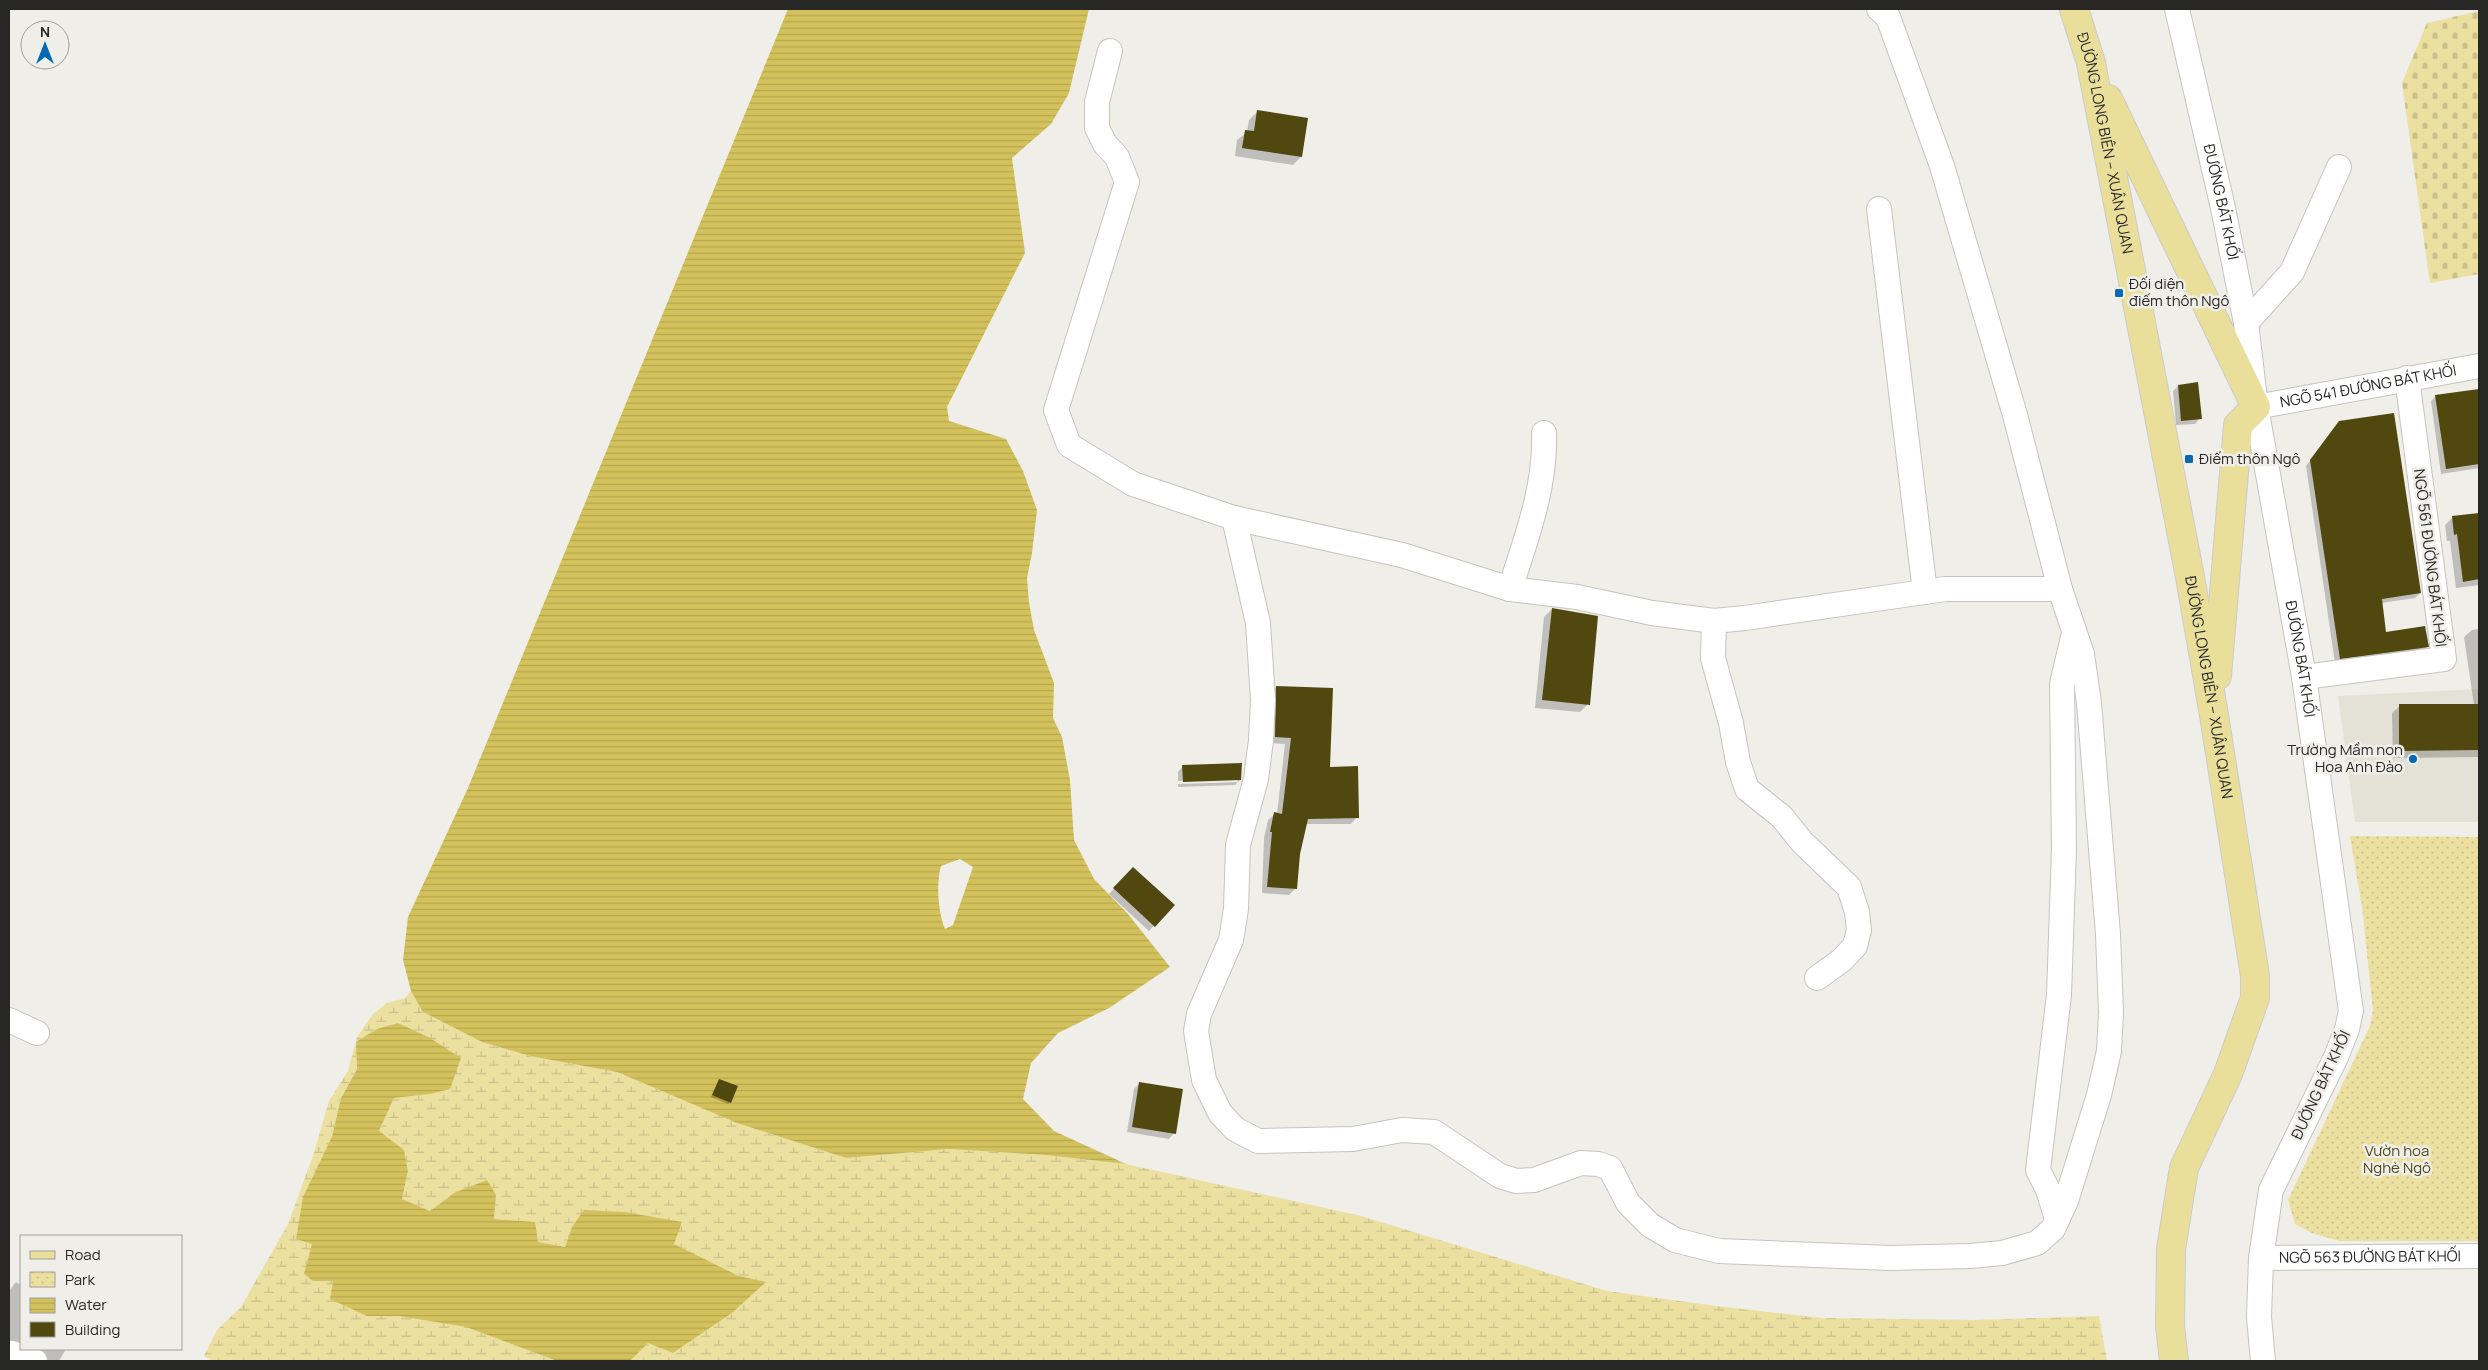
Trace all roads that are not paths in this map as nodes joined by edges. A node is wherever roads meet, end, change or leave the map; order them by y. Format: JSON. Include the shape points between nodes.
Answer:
{"nodes":[{"id":1,"x":1878,"y":9,"type":"edge"},
{"id":2,"x":2074,"y":9,"type":"edge"},
{"id":3,"x":2177,"y":9,"type":"edge"},
{"id":4,"x":1110,"y":51,"type":"dead end"},
{"id":5,"x":2091,"y":63,"type":"junction"},
{"id":6,"x":2339,"y":167,"type":"dead end"},
{"id":7,"x":1879,"y":210,"type":"dead end"},
{"id":8,"x":2246,"y":323,"type":"junction"},
{"id":9,"x":2479,"y":366,"type":"edge"},
{"id":10,"x":2407,"y":378,"type":"junction"},
{"id":11,"x":2256,"y":407,"type":"junction"},
{"id":12,"x":1544,"y":433,"type":"dead end"},
{"id":13,"x":1234,"y":518,"type":"junction"},
{"id":14,"x":1510,"y":589,"type":"junction"},
{"id":15,"x":2060,"y":589,"type":"junction"},
{"id":16,"x":1925,"y":592,"type":"junction"},
{"id":17,"x":1714,"y":620,"type":"junction"},
{"id":18,"x":2075,"y":628,"type":"junction"},
{"id":19,"x":2304,"y":677,"type":"junction"},
{"id":20,"x":2214,"y":715,"type":"junction"},
{"id":21,"x":1817,"y":978,"type":"dead end"},
{"id":22,"x":9,"y":1020,"type":"edge"},
{"id":23,"x":37,"y":1033,"type":"dead end"},
{"id":24,"x":2057,"y":1219,"type":"junction"},
{"id":25,"x":2479,"y":1256,"type":"edge"},
{"id":26,"x":2261,"y":1258,"type":"junction"},
{"id":27,"x":9,"y":1360,"type":"edge"},
{"id":28,"x":35,"y":1361,"type":"edge"},
{"id":29,"x":2174,"y":1361,"type":"edge"},
{"id":30,"x":2263,"y":1361,"type":"edge"}],
"edges":[{"from":1,"to":15,"type":"street","via":[[1888,17],[1942,166]]},
{"from":2,"to":5,"type":"main road","name":"ĐƯỜNG LONG BIÊN – XUÂN QUAN"},
{"from":3,"to":8,"type":"street","name":"ĐƯỜNG BÁT KHỐI"},
{"from":4,"to":13,"type":"street","via":[[1097,102],[1097,128],[1105,144],[1118,157],[1126,182],[1056,410],[1069,446],[1133,484]]},
{"from":5,"to":11,"type":"main road"},
{"from":5,"to":20,"type":"main road","name":"ĐƯỜNG LONG BIÊN – XUÂN QUAN"},
{"from":6,"to":8,"type":"street","via":[[2292,272]]},
{"from":7,"to":16,"type":"street"},
{"from":8,"to":11,"type":"street","name":"ĐƯỜNG BÁT KHỐI"},
{"from":9,"to":10,"type":"street","name":"NGÕ 541 ĐƯỜNG BÁT KHỐI"},
{"from":10,"to":11,"type":"street","name":"NGÕ 541 ĐƯỜNG BÁT KHỐI"},
{"from":10,"to":19,"type":"street","name":"NGÕ 561 ĐƯỜNG BÁT KHỐI","via":[[2444,659]]},
{"from":11,"to":19,"type":"street","name":"ĐƯỜNG BÁT KHỐI"},
{"from":11,"to":20,"type":"main road","via":[[2238,425]]},
{"from":12,"to":14,"type":"street","via":[[1542,477]]},
{"from":13,"to":14,"type":"street","via":[[1402,555]]},
{"from":13,"to":24,"type":"street","via":[[1258,623],[1263,700],[1261,740],[1256,779],[1238,845],[1236,909],[1231,940],[1199,1014],[1196,1031],[1204,1080],[1220,1112],[1235,1129],[1258,1141],[1353,1139],[1402,1130],[1434,1132],[1500,1176],[1516,1181],[1534,1180],[1581,1163],[1598,1164],[1610,1168],[1628,1203],[1650,1225],[1675,1240],[1719,1251],[1863,1258],[2002,1253],[2037,1243],[2053,1228]]},
{"from":14,"to":17,"type":"street"},
{"from":15,"to":16,"type":"street","via":[[1945,589]]},
{"from":15,"to":18,"type":"street"},
{"from":16,"to":17,"type":"street"},
{"from":17,"to":21,"type":"street","via":[[1713,658],[1747,789],[1782,817],[1802,842],[1849,887],[1857,912],[1859,930],[1855,946]]},
{"from":18,"to":24,"type":"street","via":[[2062,684],[2064,849],[2058,995],[2038,1170]]},
{"from":18,"to":24,"type":"street","via":[[2089,702],[2108,934],[2111,1012],[2109,1051],[2098,1095],[2066,1201]]},
{"from":19,"to":26,"type":"street","name":"ĐƯỜNG BÁT KHỐI","via":[[2351,1011],[2336,1057],[2271,1190]]},
{"from":20,"to":29,"type":"main road","name":"ĐƯỜNG LONG BIÊN – XUÂN QUAN","via":[[2255,976],[2255,998],[2228,1074],[2184,1168],[2170,1249],[2170,1326]]},
{"from":22,"to":23,"type":"street"},
{"from":25,"to":26,"type":"street","name":"NGÕ 563 ĐƯỜNG BÁT KHỐI"},
{"from":26,"to":30,"type":"street","name":"ĐƯỜNG BÁT KHỐI","via":[[2259,1317]]},
{"from":27,"to":28,"type":"street","via":[[12,1353]]}]}
